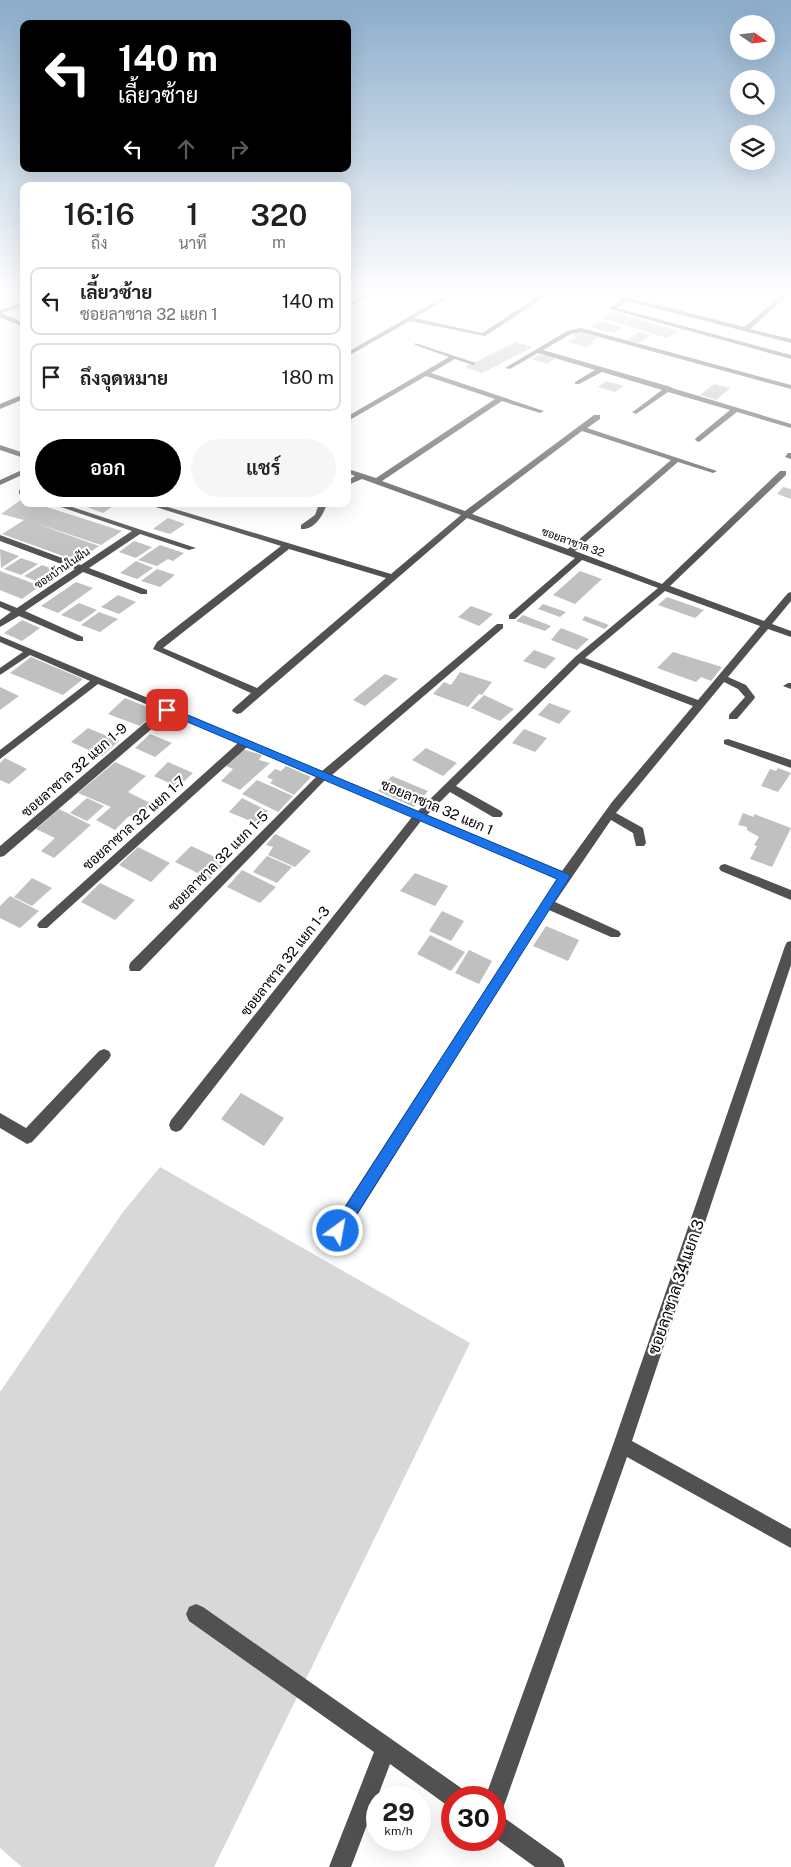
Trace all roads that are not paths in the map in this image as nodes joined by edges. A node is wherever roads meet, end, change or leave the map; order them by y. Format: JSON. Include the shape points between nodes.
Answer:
{"nodes":[{"id":1,"x":416,"y":380,"type":"edge"},
{"id":2,"x":446,"y":380,"type":"edge"},
{"id":3,"x":582,"y":380,"type":"edge"},
{"id":4,"x":639,"y":380,"type":"edge"},
{"id":5,"x":766,"y":380,"type":"edge"},
{"id":6,"x":577,"y":383,"type":"dead end"},
{"id":7,"x":791,"y":387,"type":"edge"},
{"id":8,"x":669,"y":388,"type":"junction"},
{"id":9,"x":20,"y":398,"type":"edge"},
{"id":10,"x":501,"y":398,"type":"junction"},
{"id":11,"x":9,"y":403,"type":"junction"},
{"id":12,"x":0,"y":407,"type":"edge"},
{"id":13,"x":20,"y":407,"type":"edge"},
{"id":14,"x":736,"y":409,"type":"junction"},
{"id":15,"x":540,"y":411,"type":"dead end"},
{"id":16,"x":636,"y":412,"type":"dead end"},
{"id":17,"x":351,"y":417,"type":"edge"},
{"id":18,"x":597,"y":417,"type":"dead end"},
{"id":19,"x":791,"y":426,"type":"edge"},
{"id":20,"x":582,"y":429,"type":"junction"},
{"id":21,"x":699,"y":440,"type":"dead end"},
{"id":22,"x":0,"y":447,"type":"edge"},
{"id":23,"x":20,"y":454,"type":"edge"},
{"id":24,"x":676,"y":459,"type":"junction"},
{"id":25,"x":351,"y":471,"type":"edge"},
{"id":26,"x":713,"y":471,"type":"dead end"},
{"id":27,"x":20,"y":473,"type":"edge"},
{"id":28,"x":783,"y":473,"type":"dead end"},
{"id":29,"x":362,"y":476,"type":"junction"},
{"id":30,"x":377,"y":481,"type":"junction"},
{"id":31,"x":351,"y":482,"type":"edge"},
{"id":32,"x":0,"y":483,"type":"edge"},
{"id":33,"x":65,"y":507,"type":"edge"},
{"id":34,"x":160,"y":507,"type":"edge"},
{"id":35,"x":322,"y":507,"type":"edge"},
{"id":36,"x":467,"y":514,"type":"junction"},
{"id":37,"x":304,"y":527,"type":"dead end"},
{"id":38,"x":138,"y":531,"type":"junction"},
{"id":39,"x":0,"y":538,"type":"edge"},
{"id":40,"x":287,"y":546,"type":"junction"},
{"id":41,"x":192,"y":548,"type":"dead end"},
{"id":42,"x":569,"y":552,"type":"junction"},
{"id":43,"x":581,"y":557,"type":"junction"},
{"id":44,"x":82,"y":568,"type":"junction"},
{"id":45,"x":391,"y":576,"type":"junction"},
{"id":46,"x":664,"y":587,"type":"junction"},
{"id":47,"x":144,"y":592,"type":"dead end"},
{"id":48,"x":791,"y":595,"type":"edge"},
{"id":49,"x":0,"y":604,"type":"edge"},
{"id":50,"x":18,"y":612,"type":"junction"},
{"id":51,"x":512,"y":617,"type":"dead end"},
{"id":52,"x":0,"y":624,"type":"edge"},
{"id":53,"x":767,"y":624,"type":"junction"},
{"id":54,"x":500,"y":626,"type":"dead end"},
{"id":55,"x":791,"y":634,"type":"edge"},
{"id":56,"x":80,"y":639,"type":"dead end"},
{"id":57,"x":0,"y":640,"type":"edge"},
{"id":58,"x":29,"y":652,"type":"junction"},
{"id":59,"x":578,"y":658,"type":"junction"},
{"id":60,"x":0,"y":672,"type":"edge"},
{"id":61,"x":723,"y":678,"type":"junction"},
{"id":62,"x":97,"y":680,"type":"junction"},
{"id":63,"x":258,"y":692,"type":"junction"},
{"id":64,"x":702,"y":705,"type":"junction"},
{"id":65,"x":167,"y":710,"type":"junction"},
{"id":66,"x":237,"y":711,"type":"dead end"},
{"id":67,"x":734,"y":717,"type":"dead end"},
{"id":68,"x":245,"y":742,"type":"junction"},
{"id":69,"x":728,"y":742,"type":"dead end"},
{"id":70,"x":0,"y":755,"type":"edge"},
{"id":71,"x":791,"y":764,"type":"edge"},
{"id":72,"x":323,"y":776,"type":"junction"},
{"id":73,"x":448,"y":786,"type":"junction"},
{"id":74,"x":497,"y":814,"type":"dead end"},
{"id":75,"x":610,"y":814,"type":"junction"},
{"id":76,"x":419,"y":816,"type":"junction"},
{"id":77,"x":640,"y":843,"type":"dead end"},
{"id":78,"x":0,"y":853,"type":"edge"},
{"id":79,"x":725,"y":868,"type":"dead end"},
{"id":80,"x":564,"y":877,"type":"junction"},
{"id":81,"x":791,"y":895,"type":"edge"},
{"id":82,"x":546,"y":903,"type":"junction"},
{"id":83,"x":43,"y":925,"type":"dead end"},
{"id":84,"x":615,"y":934,"type":"dead end"},
{"id":85,"x":791,"y":946,"type":"edge"},
{"id":86,"x":135,"y":967,"type":"dead end"},
{"id":87,"x":104,"y":1055,"type":"dead end"},
{"id":88,"x":0,"y":1120,"type":"edge"},
{"id":89,"x":176,"y":1125,"type":"dead end"},
{"id":90,"x":338,"y":1231,"type":"dead end"},
{"id":91,"x":622,"y":1446,"type":"junction"},
{"id":92,"x":791,"y":1539,"type":"edge"},
{"id":93,"x":196,"y":1614,"type":"dead end"},
{"id":94,"x":386,"y":1748,"type":"junction"},
{"id":95,"x":500,"y":1786,"type":"edge"},
{"id":96,"x":441,"y":1787,"type":"edge"},
{"id":97,"x":506,"y":1833,"type":"edge"},
{"id":98,"x":550,"y":1866,"type":"edge"},
{"id":99,"x":340,"y":1867,"type":"edge"}],
"edges":[{"from":1,"to":17,"type":"street"},
{"from":2,"to":10,"type":"street"},
{"from":3,"to":6,"type":"street"},
{"from":4,"to":8,"type":"street"},
{"from":5,"to":7,"type":"street"},
{"from":8,"to":14,"type":"street"},
{"from":8,"to":16,"type":"street"},
{"from":9,"to":11,"type":"street"},
{"from":10,"to":15,"type":"street"},
{"from":10,"to":30,"type":"street"},
{"from":11,"to":12,"type":"street"},
{"from":11,"to":13,"type":"street"},
{"from":14,"to":19,"type":"street"},
{"from":14,"to":21,"type":"street"},
{"from":18,"to":20,"type":"street"},
{"from":20,"to":24,"type":"street"},
{"from":20,"to":36,"type":"street"},
{"from":22,"to":23,"type":"street"},
{"from":24,"to":26,"type":"street"},
{"from":24,"to":42,"type":"street"},
{"from":25,"to":29,"type":"street","name":"ซอยลาซาล 32"},
{"from":27,"to":32,"type":"street"},
{"from":28,"to":46,"type":"street","name":"ซอยลาซาล 32 แยก 1-3"},
{"from":29,"to":30,"type":"street","name":"ซอยลาซาล 32"},
{"from":29,"to":31,"type":"street"},
{"from":30,"to":36,"type":"street","name":"ซอยลาซาล 32"},
{"from":33,"to":38,"type":"street"},
{"from":34,"to":40,"type":"street"},
{"from":35,"to":37,"type":"street","via":[[319,516]]},
{"from":36,"to":42,"type":"street","name":"ซอยลาซาล 32"},
{"from":36,"to":45,"type":"street"},
{"from":38,"to":41,"type":"street"},
{"from":38,"to":44,"type":"street","name":"ซอยบ้านในฝัน"},
{"from":39,"to":44,"type":"street"},
{"from":40,"to":45,"type":"street"},
{"from":40,"to":63,"type":"street","via":[[160,644],[158,649]]},
{"from":42,"to":43,"type":"street","name":"ซอยลาซาล 32"},
{"from":43,"to":46,"type":"street","name":"ซอยลาซาล 32"},
{"from":43,"to":51,"type":"street"},
{"from":44,"to":47,"type":"street"},
{"from":44,"to":50,"type":"street","name":"ซอยบ้านในฝัน"},
{"from":45,"to":63,"type":"street"},
{"from":46,"to":53,"type":"street","name":"ซอยลาซาล 32"},
{"from":46,"to":59,"type":"street","name":"ซอยลาซาล 32 แยก 1-3"},
{"from":48,"to":53,"type":"street"},
{"from":49,"to":50,"type":"street"},
{"from":50,"to":52,"type":"street","name":"ซอยบ้านในฝัน"},
{"from":50,"to":56,"type":"street"},
{"from":53,"to":55,"type":"street","name":"ซอยลาซาล 32"},
{"from":53,"to":61,"type":"street"},
{"from":54,"to":72,"type":"street","name":"ซอยลาซาล 32 แยก 1-5"},
{"from":57,"to":58,"type":"street","name":"ซอยลาซาล 32 แยก 1"},
{"from":58,"to":60,"type":"street"},
{"from":58,"to":62,"type":"street","name":"ซอยลาซาล 32 แยก 1"},
{"from":59,"to":64,"type":"street"},
{"from":59,"to":73,"type":"street","name":"ซอยลาซาล 32 แยก 1-3"},
{"from":61,"to":64,"type":"street"},
{"from":61,"to":67,"type":"street","via":[[742,687],[750,697]]},
{"from":62,"to":65,"type":"street","name":"ซอยลาซาล 32 แยก 1"},
{"from":62,"to":70,"type":"street"},
{"from":63,"to":66,"type":"street"},
{"from":64,"to":75,"type":"street"},
{"from":65,"to":68,"type":"street","name":"ซอยลาซาล 32 แยก 1"},
{"from":65,"to":78,"type":"street","name":"ซอยลาซาล 32 แยก 1-9"},
{"from":68,"to":72,"type":"street","name":"ซอยลาซาล 32 แยก 1"},
{"from":68,"to":83,"type":"street","name":"ซอยลาซาล 32 แยก 1-7"},
{"from":69,"to":71,"type":"street"},
{"from":72,"to":76,"type":"street","name":"ซอยลาซาล 32 แยก 1"},
{"from":72,"to":86,"type":"street","name":"ซอยลาซาล 32 แยก 1-5"},
{"from":73,"to":74,"type":"street"},
{"from":73,"to":76,"type":"street","name":"ซอยลาซาล 32 แยก 1-3"},
{"from":75,"to":77,"type":"street","via":[[639,831]]},
{"from":75,"to":80,"type":"street"},
{"from":76,"to":80,"type":"street","name":"ซอยลาซาล 32 แยก 1"},
{"from":76,"to":89,"type":"street","name":"ซอยลาซาล 32 แยก 1-3"},
{"from":79,"to":81,"type":"street"},
{"from":80,"to":82,"type":"street"},
{"from":82,"to":84,"type":"street"},
{"from":82,"to":90,"type":"street"},
{"from":85,"to":91,"type":"street","name":"ซอยลาซาล 34 แยก 3"},
{"from":87,"to":88,"type":"street","via":[[27,1137]]},
{"from":91,"to":92,"type":"street"},
{"from":91,"to":95,"type":"street","name":"ซอยลาซาล 34 แยก 3"},
{"from":93,"to":94,"type":"street"},
{"from":94,"to":96,"type":"street"},
{"from":94,"to":99,"type":"street"},
{"from":97,"to":98,"type":"street"}]}
